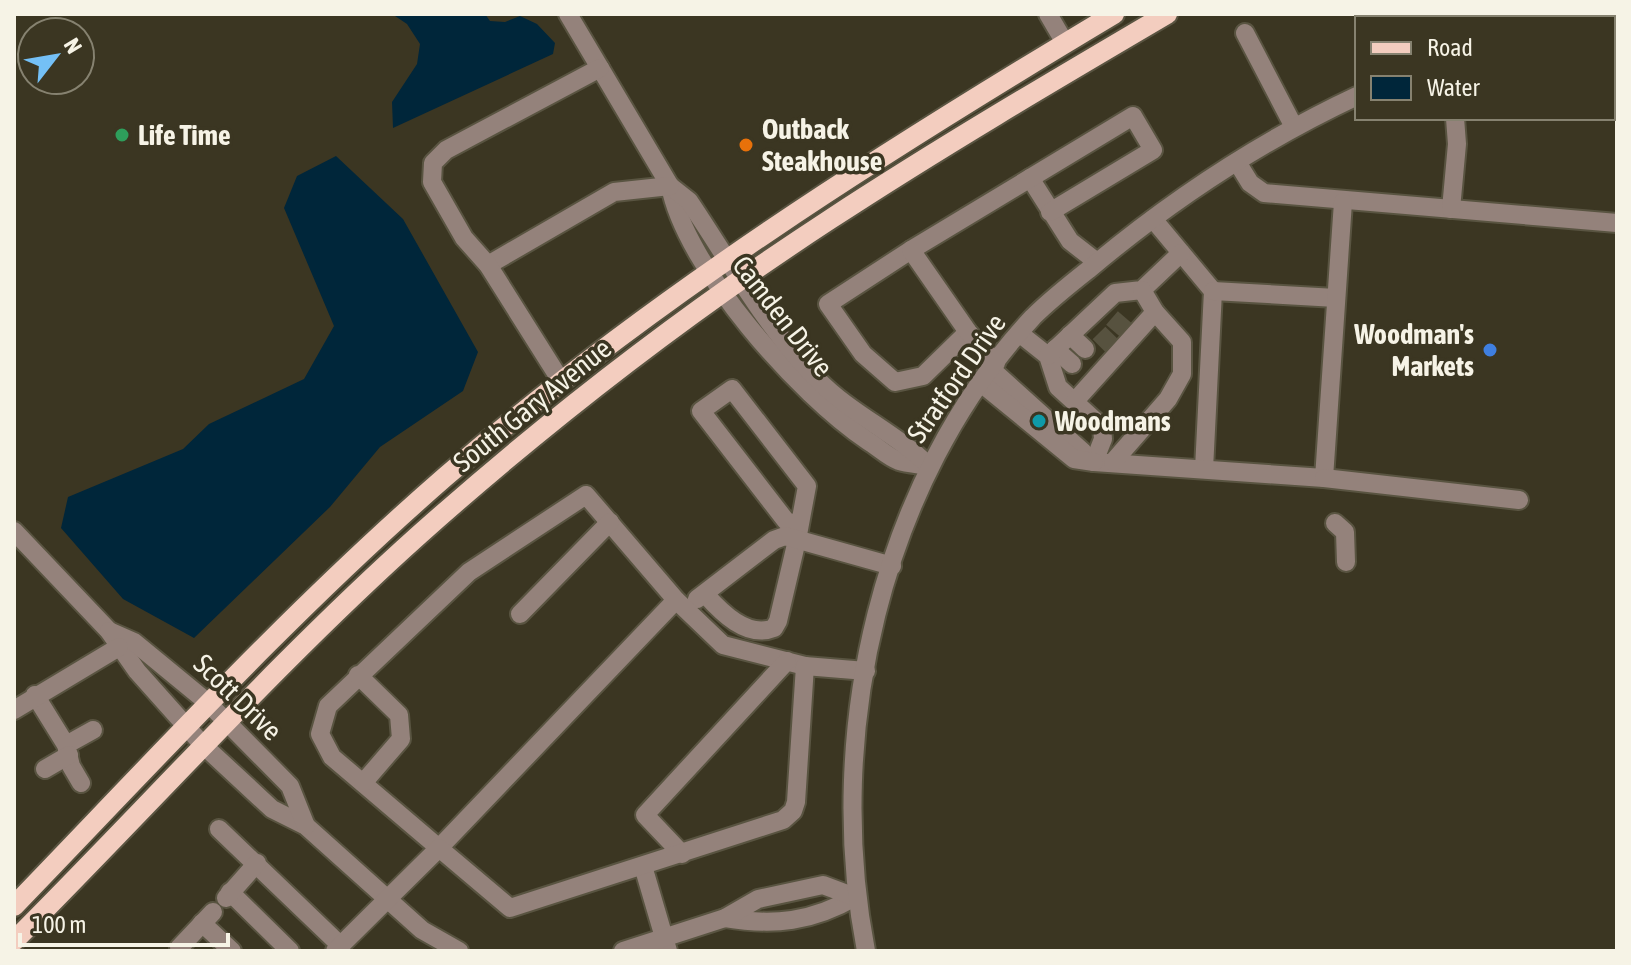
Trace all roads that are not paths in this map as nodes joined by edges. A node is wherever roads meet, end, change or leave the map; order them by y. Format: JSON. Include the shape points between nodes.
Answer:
{"nodes":[{"id":1,"x":1048,"y":14,"type":"edge"},
{"id":2,"x":1114,"y":14,"type":"edge"},
{"id":3,"x":1167,"y":14,"type":"edge"},
{"id":4,"x":573,"y":16,"type":"edge"},
{"id":5,"x":1245,"y":33,"type":"dead end"},
{"id":6,"x":1065,"y":43,"type":"junction"},
{"id":7,"x":600,"y":68,"type":"junction"},
{"id":8,"x":1355,"y":97,"type":"edge"},
{"id":9,"x":1455,"y":120,"type":"edge"},
{"id":10,"x":1294,"y":127,"type":"junction"},
{"id":11,"x":1237,"y":162,"type":"junction"},
{"id":12,"x":1030,"y":178,"type":"junction"},
{"id":13,"x":670,"y":186,"type":"junction"},
{"id":14,"x":1343,"y":202,"type":"junction"},
{"id":15,"x":1451,"y":209,"type":"junction"},
{"id":16,"x":1050,"y":212,"type":"junction"},
{"id":17,"x":1153,"y":219,"type":"junction"},
{"id":18,"x":1617,"y":223,"type":"edge"},
{"id":19,"x":911,"y":250,"type":"junction"},
{"id":20,"x":1181,"y":253,"type":"junction"},
{"id":21,"x":1097,"y":262,"type":"junction"},
{"id":22,"x":718,"y":263,"type":"junction"},
{"id":23,"x":488,"y":265,"type":"junction"},
{"id":24,"x":733,"y":286,"type":"junction"},
{"id":25,"x":1142,"y":290,"type":"junction"},
{"id":26,"x":1213,"y":291,"type":"junction"},
{"id":27,"x":1336,"y":298,"type":"junction"},
{"id":28,"x":1155,"y":312,"type":"junction"},
{"id":29,"x":1118,"y":323,"type":"junction"},
{"id":30,"x":968,"y":332,"type":"junction"},
{"id":31,"x":1019,"y":333,"type":"junction"},
{"id":32,"x":1070,"y":335,"type":"junction"},
{"id":33,"x":1104,"y":338,"type":"junction"},
{"id":34,"x":1051,"y":353,"type":"junction"},
{"id":35,"x":1097,"y":359,"type":"junction"},
{"id":36,"x":989,"y":372,"type":"junction"},
{"id":37,"x":1084,"y":374,"type":"junction"},
{"id":38,"x":561,"y":381,"type":"junction"},
{"id":39,"x":1075,"y":401,"type":"junction"},
{"id":40,"x":1094,"y":462,"type":"junction"},
{"id":41,"x":1113,"y":462,"type":"junction"},
{"id":42,"x":929,"y":466,"type":"junction"},
{"id":43,"x":1204,"y":469,"type":"junction"},
{"id":44,"x":1324,"y":478,"type":"junction"},
{"id":45,"x":1519,"y":500,"type":"dead end"},
{"id":46,"x":610,"y":522,"type":"junction"},
{"id":47,"x":1335,"y":523,"type":"dead end"},
{"id":48,"x":14,"y":531,"type":"edge"},
{"id":49,"x":798,"y":533,"type":"junction"},
{"id":50,"x":1346,"y":562,"type":"dead end"},
{"id":51,"x":892,"y":566,"type":"junction"},
{"id":52,"x":705,"y":594,"type":"junction"},
{"id":53,"x":681,"y":604,"type":"junction"},
{"id":54,"x":520,"y":614,"type":"dead end"},
{"id":55,"x":114,"y":639,"type":"junction"},
{"id":56,"x":796,"y":664,"type":"junction"},
{"id":57,"x":866,"y":671,"type":"junction"},
{"id":58,"x":358,"y":675,"type":"junction"},
{"id":59,"x":35,"y":695,"type":"junction"},
{"id":60,"x":207,"y":702,"type":"junction"},
{"id":61,"x":14,"y":710,"type":"edge"},
{"id":62,"x":225,"y":720,"type":"junction"},
{"id":63,"x":185,"y":726,"type":"junction"},
{"id":64,"x":93,"y":730,"type":"dead end"},
{"id":65,"x":202,"y":744,"type":"junction"},
{"id":66,"x":67,"y":750,"type":"junction"},
{"id":67,"x":45,"y":769,"type":"dead end"},
{"id":68,"x":81,"y":783,"type":"dead end"},
{"id":69,"x":363,"y":783,"type":"junction"},
{"id":70,"x":306,"y":826,"type":"junction"},
{"id":71,"x":219,"y":829,"type":"dead end"},
{"id":72,"x":439,"y":848,"type":"junction"},
{"id":73,"x":682,"y":854,"type":"junction"},
{"id":74,"x":257,"y":863,"type":"junction"},
{"id":75,"x":643,"y":866,"type":"junction"},
{"id":76,"x":855,"y":897,"type":"junction"},
{"id":77,"x":387,"y":898,"type":"junction"},
{"id":78,"x":14,"y":906,"type":"edge"},
{"id":79,"x":218,"y":906,"type":"junction"},
{"id":80,"x":725,"y":918,"type":"junction"},
{"id":81,"x":14,"y":941,"type":"edge"},
{"id":82,"x":666,"y":944,"type":"edge"},
{"id":83,"x":338,"y":948,"type":"edge"},
{"id":84,"x":181,"y":951,"type":"edge"},
{"id":85,"x":232,"y":951,"type":"edge"},
{"id":86,"x":290,"y":951,"type":"edge"},
{"id":87,"x":459,"y":951,"type":"edge"},
{"id":88,"x":623,"y":951,"type":"edge"},
{"id":89,"x":866,"y":951,"type":"edge"}],
"edges":[{"from":1,"to":6,"type":"street"},
{"from":2,"to":6,"type":"main road","name":"South Gary Avenue"},
{"from":3,"to":24,"type":"main road","name":"South Gary Avenue","via":[[915,165]]},
{"from":4,"to":7,"type":"street","name":"Camden Drive"},
{"from":5,"to":10,"type":"street"},
{"from":6,"to":22,"type":"main road","name":"South Gary Avenue"},
{"from":7,"to":13,"type":"street","name":"Camden Drive"},
{"from":7,"to":23,"type":"street","via":[[446,150],[433,163],[432,182],[464,238]]},
{"from":8,"to":10,"type":"street","name":"Stratford Drive"},
{"from":9,"to":15,"type":"street"},
{"from":10,"to":11,"type":"street","name":"Stratford Drive"},
{"from":11,"to":14,"type":"street","via":[[1264,193]]},
{"from":11,"to":17,"type":"street","name":"Stratford Drive"},
{"from":12,"to":16,"type":"street"},
{"from":12,"to":16,"type":"street","via":[[1133,116],[1153,150]]},
{"from":12,"to":19,"type":"street"},
{"from":13,"to":22,"type":"street","name":"Camden Drive","via":[[675,212]]},
{"from":13,"to":23,"type":"street","via":[[614,192]]},
{"from":14,"to":15,"type":"street"},
{"from":14,"to":27,"type":"street"},
{"from":15,"to":18,"type":"street"},
{"from":16,"to":21,"type":"street","via":[[1070,241]]},
{"from":17,"to":20,"type":"street"},
{"from":17,"to":21,"type":"street","name":"Stratford Drive"},
{"from":19,"to":30,"type":"street"},
{"from":19,"to":30,"type":"street","via":[[828,304],[863,354],[895,382],[923,376]]},
{"from":20,"to":25,"type":"street"},
{"from":20,"to":26,"type":"street"},
{"from":21,"to":31,"type":"street","name":"Stratford Drive"},
{"from":22,"to":24,"type":"street","name":"Camden Drive"},
{"from":22,"to":38,"type":"main road","name":"South Gary Avenue"},
{"from":23,"to":38,"type":"street"},
{"from":24,"to":42,"type":"street","name":"Camden Drive","via":[[820,383],[865,420],[907,444]]},
{"from":24,"to":62,"type":"main road","name":"South Gary Avenue","via":[[464,496]]},
{"from":25,"to":28,"type":"street"},
{"from":25,"to":29,"type":"street","via":[[1115,293]]},
{"from":26,"to":27,"type":"street"},
{"from":26,"to":43,"type":"street"},
{"from":27,"to":44,"type":"street"},
{"from":28,"to":29,"type":"street"},
{"from":28,"to":41,"type":"street","via":[[1182,342],[1182,374],[1168,399]]},
{"from":29,"to":33,"type":"street"},
{"from":29,"to":33,"type":"street"},
{"from":30,"to":36,"type":"street"},
{"from":31,"to":34,"type":"street"},
{"from":31,"to":36,"type":"street","name":"Stratford Drive"},
{"from":32,"to":33,"type":"street"},
{"from":32,"to":34,"type":"street"},
{"from":32,"to":35,"type":"street"},
{"from":33,"to":35,"type":"street"},
{"from":34,"to":37,"type":"street"},
{"from":34,"to":39,"type":"street","via":[[1058,387]]},
{"from":35,"to":37,"type":"street"},
{"from":36,"to":40,"type":"street"},
{"from":36,"to":42,"type":"street","name":"Stratford Drive"},
{"from":37,"to":39,"type":"street"},
{"from":38,"to":60,"type":"main road","name":"South Gary Avenue","via":[[368,546]]},
{"from":39,"to":40,"type":"street","via":[[1102,427]]},
{"from":40,"to":41,"type":"street"},
{"from":41,"to":43,"type":"street"},
{"from":42,"to":51,"type":"street","name":"Stratford Drive"},
{"from":43,"to":44,"type":"street"},
{"from":44,"to":45,"type":"street"},
{"from":46,"to":53,"type":"street"},
{"from":46,"to":54,"type":"street"},
{"from":46,"to":58,"type":"street","via":[[586,495],[469,572]]},
{"from":47,"to":50,"type":"street","via":[[1345,532]]},
{"from":48,"to":55,"type":"street","name":"Scott Drive"},
{"from":49,"to":49,"type":"street","via":[[807,486],[732,389],[701,411]]},
{"from":49,"to":51,"type":"street"},
{"from":49,"to":52,"type":"street","via":[[774,540]]},
{"from":49,"to":52,"type":"street","via":[[774,628],[758,630],[730,620]]},
{"from":51,"to":57,"type":"street","name":"Stratford Drive"},
{"from":52,"to":53,"type":"street"},
{"from":53,"to":56,"type":"street","via":[[723,645]]},
{"from":53,"to":72,"type":"street"},
{"from":55,"to":59,"type":"street"},
{"from":55,"to":60,"type":"street","name":"Scott Drive","via":[[134,642]]},
{"from":55,"to":63,"type":"street","name":"Scott Drive"},
{"from":56,"to":57,"type":"street"},
{"from":56,"to":73,"type":"street","via":[[793,811],[783,820]]},
{"from":56,"to":73,"type":"street","via":[[645,815]]},
{"from":57,"to":76,"type":"street","name":"Stratford Drive","via":[[853,766]]},
{"from":58,"to":69,"type":"street","via":[[328,706],[320,734],[332,757]]},
{"from":58,"to":69,"type":"street","via":[[399,715],[401,739]]},
{"from":59,"to":61,"type":"street"},
{"from":59,"to":66,"type":"street"},
{"from":60,"to":62,"type":"street","name":"Scott Drive"},
{"from":60,"to":63,"type":"main road","name":"South Gary Avenue"},
{"from":62,"to":65,"type":"main road","name":"South Gary Avenue"},
{"from":62,"to":70,"type":"street","name":"Scott Drive","via":[[290,786]]},
{"from":63,"to":65,"type":"street","name":"Scott Drive"},
{"from":63,"to":78,"type":"main road","name":"South Gary Avenue"},
{"from":64,"to":66,"type":"street"},
{"from":65,"to":70,"type":"street","name":"Scott Drive","via":[[272,809]]},
{"from":65,"to":81,"type":"main road","name":"South Gary Avenue"},
{"from":66,"to":67,"type":"street"},
{"from":66,"to":68,"type":"street"},
{"from":69,"to":72,"type":"street"},
{"from":70,"to":77,"type":"street","name":"Scott Drive"},
{"from":71,"to":74,"type":"street"},
{"from":72,"to":75,"type":"street","via":[[510,908]]},
{"from":72,"to":77,"type":"street"},
{"from":73,"to":75,"type":"street"},
{"from":74,"to":79,"type":"street"},
{"from":74,"to":83,"type":"street"},
{"from":75,"to":82,"type":"street"},
{"from":76,"to":80,"type":"street","via":[[827,913],[763,925]]},
{"from":76,"to":80,"type":"street","via":[[823,885],[758,899]]},
{"from":76,"to":89,"type":"street","name":"Stratford Drive"},
{"from":77,"to":83,"type":"street"},
{"from":77,"to":87,"type":"street","name":"Scott Drive","via":[[422,930]]},
{"from":79,"to":84,"type":"street"},
{"from":79,"to":85,"type":"street"},
{"from":79,"to":86,"type":"street"},
{"from":80,"to":82,"type":"street"},
{"from":82,"to":88,"type":"street"}]}
